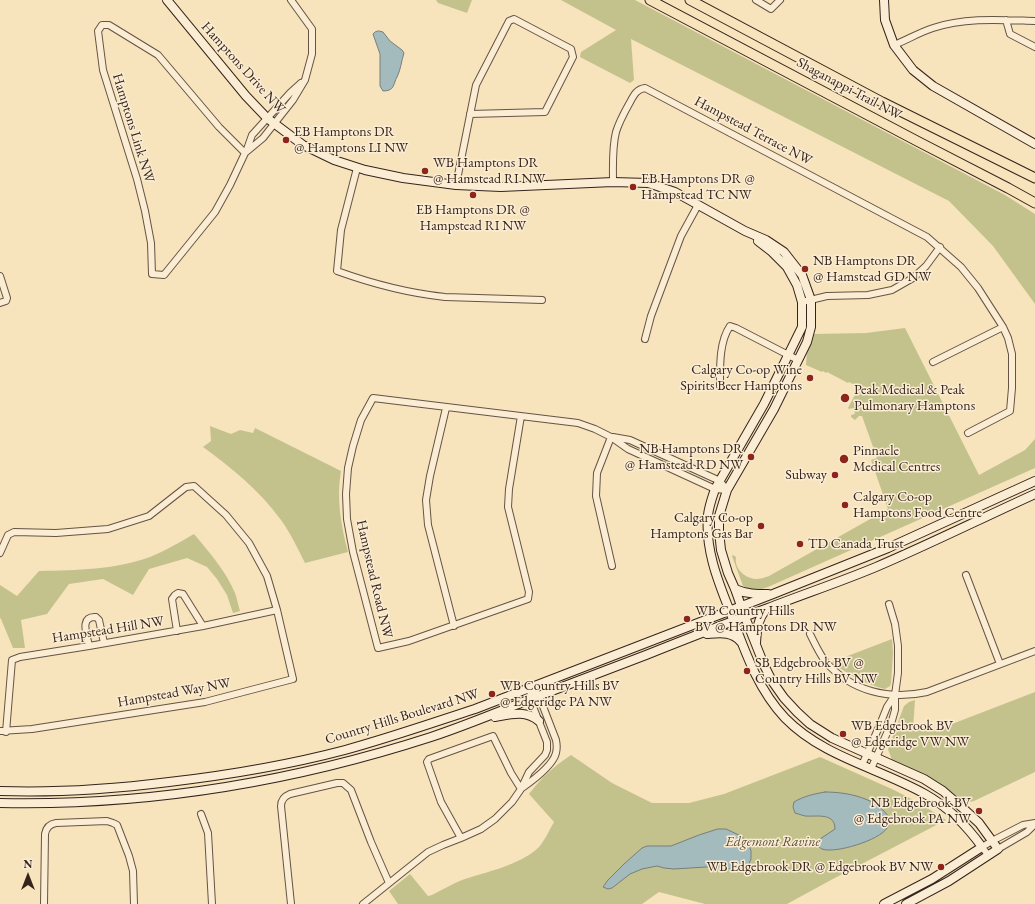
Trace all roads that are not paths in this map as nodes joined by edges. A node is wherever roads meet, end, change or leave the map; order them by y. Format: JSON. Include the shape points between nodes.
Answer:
{"nodes":[{"id":1,"x":167,"y":0,"type":"edge"},
{"id":2,"x":291,"y":0,"type":"edge"},
{"id":3,"x":650,"y":0,"type":"edge"},
{"id":4,"x":690,"y":0,"type":"edge"},
{"id":5,"x":756,"y":0,"type":"edge"},
{"id":6,"x":780,"y":0,"type":"edge"},
{"id":7,"x":884,"y":0,"type":"edge"},
{"id":8,"x":1006,"y":20,"type":"junction"},
{"id":9,"x":1035,"y":21,"type":"edge"},
{"id":10,"x":894,"y":45,"type":"junction"},
{"id":11,"x":1035,"y":47,"type":"edge"},
{"id":12,"x":305,"y":80,"type":"junction"},
{"id":13,"x":470,"y":114,"type":"junction"},
{"id":14,"x":267,"y":118,"type":"junction"},
{"id":15,"x":274,"y":124,"type":"junction"},
{"id":16,"x":1035,"y":144,"type":"edge"},
{"id":17,"x":245,"y":153,"type":"junction"},
{"id":18,"x":358,"y":168,"type":"junction"},
{"id":19,"x":1035,"y":178,"type":"edge"},
{"id":20,"x":614,"y":182,"type":"junction"},
{"id":21,"x":456,"y":185,"type":"junction"},
{"id":22,"x":1008,"y":188,"type":"junction"},
{"id":23,"x":1035,"y":203,"type":"edge"},
{"id":24,"x":698,"y":206,"type":"junction"},
{"id":25,"x":1035,"y":208,"type":"edge"},
{"id":26,"x":745,"y":231,"type":"junction"},
{"id":27,"x":940,"y":247,"type":"junction"},
{"id":28,"x":0,"y":276,"type":"edge"},
{"id":29,"x":2,"y":287,"type":"edge"},
{"id":30,"x":542,"y":300,"type":"dead end"},
{"id":31,"x":811,"y":300,"type":"junction"},
{"id":32,"x":802,"y":302,"type":"junction"},
{"id":33,"x":0,"y":303,"type":"edge"},
{"id":34,"x":1002,"y":327,"type":"junction"},
{"id":35,"x":645,"y":339,"type":"dead end"},
{"id":36,"x":789,"y":355,"type":"junction"},
{"id":37,"x":798,"y":360,"type":"junction"},
{"id":38,"x":933,"y":362,"type":"dead end"},
{"id":39,"x":720,"y":386,"type":"dead end"},
{"id":40,"x":446,"y":408,"type":"junction"},
{"id":41,"x":521,"y":416,"type":"junction"},
{"id":42,"x":968,"y":433,"type":"dead end"},
{"id":43,"x":611,"y":437,"type":"junction"},
{"id":44,"x":720,"y":481,"type":"junction"},
{"id":45,"x":1035,"y":481,"type":"edge"},
{"id":46,"x":715,"y":489,"type":"junction"},
{"id":47,"x":727,"y":490,"type":"junction"},
{"id":48,"x":1035,"y":494,"type":"edge"},
{"id":49,"x":0,"y":553,"type":"edge"},
{"id":50,"x":612,"y":566,"type":"dead end"},
{"id":51,"x":966,"y":575,"type":"dead end"},
{"id":52,"x":736,"y":589,"type":"junction"},
{"id":53,"x":773,"y":594,"type":"junction"},
{"id":54,"x":888,"y":604,"type":"dead end"},
{"id":55,"x":742,"y":606,"type":"junction"},
{"id":56,"x":766,"y":608,"type":"junction"},
{"id":57,"x":278,"y":610,"type":"junction"},
{"id":58,"x":730,"y":610,"type":"junction"},
{"id":59,"x":745,"y":617,"type":"junction"},
{"id":60,"x":734,"y":621,"type":"junction"},
{"id":61,"x":203,"y":626,"type":"junction"},
{"id":62,"x":454,"y":626,"type":"junction"},
{"id":63,"x":177,"y":631,"type":"junction"},
{"id":64,"x":700,"y":634,"type":"junction"},
{"id":65,"x":810,"y":634,"type":"dead end"},
{"id":66,"x":104,"y":643,"type":"junction"},
{"id":67,"x":743,"y":644,"type":"junction"},
{"id":68,"x":89,"y":646,"type":"junction"},
{"id":69,"x":756,"y":646,"type":"junction"},
{"id":70,"x":1035,"y":651,"type":"edge"},
{"id":71,"x":1000,"y":664,"type":"junction"},
{"id":72,"x":531,"y":687,"type":"junction"},
{"id":73,"x":895,"y":695,"type":"junction"},
{"id":74,"x":539,"y":696,"type":"junction"},
{"id":75,"x":530,"y":700,"type":"junction"},
{"id":76,"x":485,"y":718,"type":"junction"},
{"id":77,"x":538,"y":721,"type":"junction"},
{"id":78,"x":3,"y":731,"type":"edge"},
{"id":79,"x":867,"y":754,"type":"junction"},
{"id":80,"x":876,"y":758,"type":"junction"},
{"id":81,"x":862,"y":765,"type":"junction"},
{"id":82,"x":871,"y":769,"type":"junction"},
{"id":83,"x":521,"y":789,"type":"junction"},
{"id":84,"x":0,"y":791,"type":"edge"},
{"id":85,"x":0,"y":803,"type":"edge"},
{"id":86,"x":201,"y":814,"type":"dead end"},
{"id":87,"x":1035,"y":823,"type":"edge"},
{"id":88,"x":462,"y":838,"type":"junction"},
{"id":89,"x":988,"y":844,"type":"junction"},
{"id":90,"x":998,"y":849,"type":"junction"},
{"id":91,"x":988,"y":855,"type":"junction"},
{"id":92,"x":389,"y":883,"type":"junction"},
{"id":93,"x":900,"y":900,"type":"edge"},
{"id":94,"x":44,"y":904,"type":"edge"},
{"id":95,"x":134,"y":904,"type":"edge"},
{"id":96,"x":212,"y":904,"type":"edge"},
{"id":97,"x":291,"y":904,"type":"edge"},
{"id":98,"x":363,"y":904,"type":"edge"},
{"id":99,"x":884,"y":904,"type":"edge"},
{"id":100,"x":906,"y":904,"type":"edge"}],
"edges":[{"from":1,"to":14,"type":"street","name":"Hamptons Drive NW"},
{"from":2,"to":12,"type":"street","name":"Hamptons Link NW","via":[[312,29],[312,54]]},
{"from":3,"to":22,"type":"main road","name":"Shaganappi Trail NW"},
{"from":4,"to":19,"type":"main road","name":"Shaganappi Trail NW","via":[[882,102]]},
{"from":5,"to":6,"type":"street","via":[[771,9]]},
{"from":7,"to":10,"type":"street","via":[[884,20]]},
{"from":8,"to":9,"type":"street"},
{"from":8,"to":10,"type":"street","via":[[956,22],[933,28]]},
{"from":8,"to":11,"type":"street","via":[[1010,34]]},
{"from":10,"to":16,"type":"street","via":[[913,70],[933,86]]},
{"from":12,"to":14,"type":"street","name":"Hamptons Link NW"},
{"from":12,"to":15,"type":"street","name":"Hamptons Link NW"},
{"from":13,"to":13,"type":"street","via":[[476,85],[509,21],[514,19],[571,49],[573,57],[545,112]]},
{"from":13,"to":21,"type":"street"},
{"from":14,"to":15,"type":"street","name":"Hamptons Drive NW"},
{"from":14,"to":17,"type":"street","name":"Hamptons Link NW","via":[[252,135]]},
{"from":15,"to":17,"type":"street","name":"Hamptons Link NW","via":[[263,138]]},
{"from":15,"to":18,"type":"street","name":"Hamptons Drive NW","via":[[303,145]]},
{"from":17,"to":17,"type":"street","name":"Hamptons Link NW","via":[[215,212],[164,275],[152,274],[151,243],[145,211],[103,70],[98,31],[102,25],[109,25],[158,55],[219,127]]},
{"from":18,"to":21,"type":"street","name":"Hamptons Drive NW","via":[[403,178]]},
{"from":18,"to":30,"type":"street","via":[[341,230],[337,271],[384,287],[428,295]]},
{"from":20,"to":21,"type":"street","name":"Hamptons Drive NW","via":[[501,187]]},
{"from":20,"to":24,"type":"street","name":"Hamptons Drive NW","via":[[648,183],[675,192]]},
{"from":20,"to":27,"type":"street","name":"Hampstead Terrace NW","via":[[613,150],[616,132],[636,91],[645,88],[927,237]]},
{"from":22,"to":23,"type":"main road","name":"Shaganappi Trail NW"},
{"from":22,"to":25,"type":"main road"},
{"from":24,"to":26,"type":"street","name":"Hamptons Drive NW"},
{"from":24,"to":35,"type":"street","via":[[681,236]]},
{"from":26,"to":31,"type":"street","name":"Hamptons Drive NW","via":[[766,240],[784,252],[802,275]]},
{"from":26,"to":32,"type":"street","name":"Hamptons Drive NW","via":[[772,251],[787,267],[797,285]]},
{"from":27,"to":31,"type":"street","via":[[913,278],[892,290],[868,295],[827,296]]},
{"from":27,"to":34,"type":"street","name":"Hampstead Terrace NW","via":[[978,288]]},
{"from":28,"to":29,"type":"street"},
{"from":29,"to":33,"type":"street","via":[[7,298]]},
{"from":31,"to":32,"type":"street"},
{"from":31,"to":37,"type":"street","name":"Hamptons Drive NW","via":[[811,326]]},
{"from":32,"to":36,"type":"street","name":"Hamptons Drive NW","via":[[802,327]]},
{"from":34,"to":38,"type":"street"},
{"from":34,"to":42,"type":"street","name":"Hampstead Terrace NW","via":[[1012,354],[1010,410]]},
{"from":36,"to":37,"type":"street"},
{"from":36,"to":39,"type":"street","via":[[730,326],[725,333]]},
{"from":36,"to":44,"type":"street","name":"Hamptons Drive NW"},
{"from":37,"to":47,"type":"street","name":"Hamptons Drive NW","via":[[774,409]]},
{"from":40,"to":41,"type":"street","name":"Hampstead Road NW"},
{"from":40,"to":62,"type":"street","via":[[426,500],[428,525]]},
{"from":40,"to":62,"type":"street","name":"Hampstead Road NW","via":[[374,398],[361,420],[353,446],[348,468],[346,513],[353,552],[378,648]]},
{"from":41,"to":43,"type":"street","name":"Hampstead Road NW","via":[[578,423]]},
{"from":41,"to":62,"type":"street","name":"Hampstead Road NW","via":[[508,507],[529,592],[528,599]]},
{"from":43,"to":44,"type":"street","name":"Hampstead Road NW","via":[[630,440]]},
{"from":43,"to":46,"type":"street","name":"Hampstead Road NW","via":[[628,449]]},
{"from":43,"to":50,"type":"street","via":[[597,473],[596,496]]},
{"from":44,"to":46,"type":"street","name":"Hamptons Drive NW"},
{"from":44,"to":47,"type":"street","name":"Hampstead Road NW"},
{"from":45,"to":53,"type":"street","name":"Country Hills Boulevard NW","via":[[888,548]]},
{"from":46,"to":47,"type":"street","name":"Hampstead Road NW"},
{"from":46,"to":58,"type":"street","name":"Hamptons Drive NW","via":[[708,515],[710,552]]},
{"from":47,"to":52,"type":"street","name":"Hamptons Drive NW","via":[[719,516],[719,531],[721,550]]},
{"from":48,"to":56,"type":"street","name":"Country Hills Boulevard NW","via":[[920,548]]},
{"from":49,"to":57,"type":"street","name":"Hampstead Way NW","via":[[8,535],[14,532],[56,533],[108,529],[149,516],[186,486],[194,486],[226,515],[249,543],[267,576]]},
{"from":51,"to":71,"type":"street"},
{"from":52,"to":53,"type":"street","via":[[753,594]]},
{"from":52,"to":55,"type":"street","name":"Hamptons Drive NW"},
{"from":53,"to":55,"type":"street","name":"Country Hills Boulevard NW"},
{"from":54,"to":73,"type":"street","via":[[895,624],[898,646]]},
{"from":55,"to":58,"type":"street","name":"Country Hills Boulevard NW"},
{"from":55,"to":59,"type":"street","name":"Hamptons Drive NW"},
{"from":56,"to":59,"type":"street","name":"Country Hills Boulevard NW"},
{"from":56,"to":69,"type":"street","via":[[758,622]]},
{"from":57,"to":61,"type":"street","name":"Hampstead Hill NW"},
{"from":57,"to":78,"type":"street","name":"Hampstead Way NW","via":[[293,679],[205,702],[32,729]]},
{"from":58,"to":60,"type":"street","name":"Hamptons Drive NW"},
{"from":58,"to":72,"type":"street","name":"Country Hills Boulevard NW"},
{"from":59,"to":60,"type":"street","name":"Country Hills Boulevard NW"},
{"from":59,"to":69,"type":"street","name":"Hamptons Drive NW"},
{"from":60,"to":64,"type":"street","name":"Country Hills Boulevard NW"},
{"from":60,"to":67,"type":"street","name":"Hamptons Drive NW"},
{"from":61,"to":63,"type":"street","name":"Hampstead Hill NW"},
{"from":61,"to":63,"type":"street","via":[[183,594],[178,593],[172,599]]},
{"from":63,"to":66,"type":"street","name":"Hampstead Hill NW"},
{"from":64,"to":67,"type":"street","via":[[730,634]]},
{"from":64,"to":74,"type":"street","name":"Country Hills Boulevard NW"},
{"from":65,"to":73,"type":"street","via":[[825,660],[840,675],[874,692]]},
{"from":66,"to":68,"type":"street","name":"Hampstead Hill NW"},
{"from":66,"to":68,"type":"street","via":[[100,620],[91,616],[85,623]]},
{"from":67,"to":81,"type":"street","name":"Hamptons Drive NW","via":[[760,685],[786,718],[816,742]]},
{"from":68,"to":78,"type":"street","name":"Hampstead Hill NW","via":[[20,656],[12,660]]},
{"from":69,"to":79,"type":"street","name":"Hamptons Drive NW","via":[[772,681],[797,712],[832,738]]},
{"from":70,"to":71,"type":"street"},
{"from":71,"to":73,"type":"street","via":[[927,692]]},
{"from":72,"to":74,"type":"street"},
{"from":72,"to":75,"type":"street"},
{"from":72,"to":84,"type":"street","name":"Country Hills Boulevard NW","via":[[476,709],[396,735],[273,766],[120,788]]},
{"from":73,"to":79,"type":"street"},
{"from":73,"to":80,"type":"street","via":[[896,710]]},
{"from":74,"to":75,"type":"street","name":"Country Hills Boulevard NW"},
{"from":74,"to":83,"type":"street","via":[[556,740],[556,751],[553,760]]},
{"from":75,"to":76,"type":"street","name":"Country Hills Boulevard NW"},
{"from":75,"to":77,"type":"street"},
{"from":76,"to":77,"type":"street","via":[[525,714]]},
{"from":76,"to":85,"type":"street","name":"Country Hills Boulevard NW","via":[[360,758],[254,782],[139,798],[65,803]]},
{"from":77,"to":83,"type":"street","via":[[547,742],[547,750],[529,772]]},
{"from":79,"to":80,"type":"street","name":"Hamptons Drive NW"},
{"from":79,"to":81,"type":"street"},
{"from":80,"to":82,"type":"street"},
{"from":80,"to":89,"type":"street","name":"Hamptons Drive NW","via":[[924,779],[943,792],[979,823]]},
{"from":81,"to":82,"type":"street","name":"Hamptons Drive NW"},
{"from":82,"to":89,"type":"street","name":"Hamptons Drive NW","via":[[936,801],[971,833]]},
{"from":83,"to":88,"type":"street","via":[[495,819]]},
{"from":83,"to":88,"type":"street","via":[[493,736],[428,759],[441,802]]},
{"from":86,"to":96,"type":"street","via":[[208,833]]},
{"from":87,"to":89,"type":"street","via":[[1023,824]]},
{"from":87,"to":90,"type":"street","via":[[1028,832]]},
{"from":88,"to":92,"type":"street","via":[[428,852]]},
{"from":89,"to":90,"type":"street"},
{"from":89,"to":91,"type":"street"},
{"from":89,"to":93,"type":"street"},
{"from":90,"to":91,"type":"street"},
{"from":91,"to":100,"type":"street","via":[[949,881]]},
{"from":92,"to":97,"type":"street","via":[[352,790],[343,783],[337,783],[290,794],[281,802]]},
{"from":92,"to":98,"type":"street"},
{"from":93,"to":99,"type":"street"},
{"from":94,"to":95,"type":"street","via":[[45,834],[48,827],[56,823],[107,821],[116,825],[131,864]]}]}
